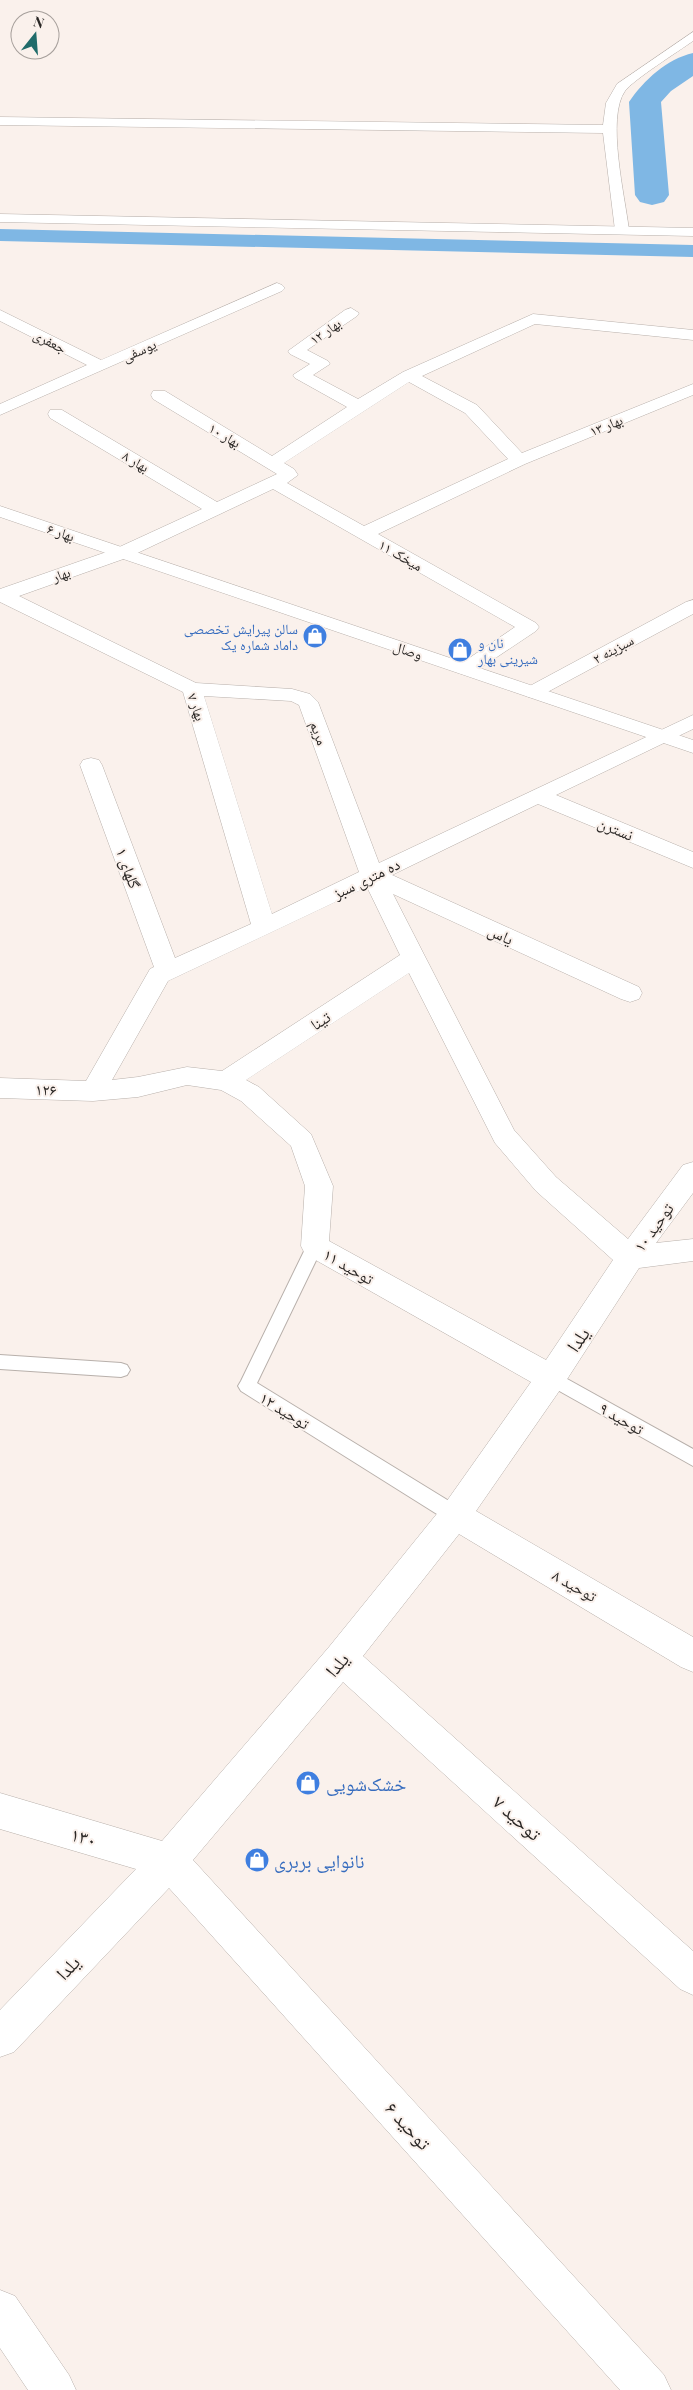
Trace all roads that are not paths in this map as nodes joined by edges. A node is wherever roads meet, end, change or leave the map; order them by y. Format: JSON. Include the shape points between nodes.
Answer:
{"nodes":[{"id":1,"x":693,"y":36,"type":"edge"},
{"id":2,"x":0,"y":122,"type":"edge"},
{"id":3,"x":609,"y":129,"type":"junction"},
{"id":4,"x":0,"y":218,"type":"edge"},
{"id":5,"x":622,"y":230,"type":"junction"},
{"id":6,"x":693,"y":232,"type":"edge"},
{"id":7,"x":277,"y":288,"type":"dead end"},
{"id":8,"x":351,"y":313,"type":"dead end"},
{"id":9,"x":0,"y":315,"type":"edge"},
{"id":10,"x":693,"y":335,"type":"edge"},
{"id":11,"x":101,"y":366,"type":"junction"},
{"id":12,"x":409,"y":375,"type":"junction"},
{"id":13,"x":692,"y":389,"type":"edge"},
{"id":14,"x":159,"y":395,"type":"dead end"},
{"id":15,"x":358,"y":406,"type":"junction"},
{"id":16,"x":0,"y":410,"type":"edge"},
{"id":17,"x":56,"y":414,"type":"dead end"},
{"id":18,"x":519,"y":460,"type":"junction"},
{"id":19,"x":272,"y":463,"type":"junction"},
{"id":20,"x":291,"y":474,"type":"joint"},
{"id":21,"x":273,"y":482,"type":"junction"},
{"id":22,"x":216,"y":509,"type":"junction"},
{"id":23,"x":0,"y":511,"type":"edge"},
{"id":24,"x":364,"y":533,"type":"junction"},
{"id":25,"x":122,"y":553,"type":"junction"},
{"id":26,"x":1,"y":595,"type":"edge"},
{"id":27,"x":693,"y":606,"type":"edge"},
{"id":28,"x":466,"y":670,"type":"junction"},
{"id":29,"x":192,"y":689,"type":"junction"},
{"id":30,"x":533,"y":692,"type":"junction"},
{"id":31,"x":693,"y":721,"type":"edge"},
{"id":32,"x":664,"y":737,"type":"junction"},
{"id":33,"x":693,"y":747,"type":"edge"},
{"id":34,"x":91,"y":765,"type":"dead end"},
{"id":35,"x":538,"y":796,"type":"junction"},
{"id":36,"x":693,"y":860,"type":"edge"},
{"id":37,"x":372,"y":875,"type":"junction"},
{"id":38,"x":264,"y":927,"type":"junction"},
{"id":39,"x":414,"y":958,"type":"junction"},
{"id":40,"x":168,"y":971,"type":"junction"},
{"id":41,"x":630,"y":993,"type":"dead end"},
{"id":42,"x":226,"y":1081,"type":"junction"},
{"id":43,"x":0,"y":1088,"type":"edge"},
{"id":44,"x":92,"y":1091,"type":"junction"},
{"id":45,"x":693,"y":1172,"type":"edge"},
{"id":46,"x":314,"y":1246,"type":"junction"},
{"id":47,"x":693,"y":1250,"type":"edge"},
{"id":48,"x":630,"y":1258,"type":"junction"},
{"id":49,"x":0,"y":1362,"type":"edge"},
{"id":50,"x":121,"y":1370,"type":"dead end"},
{"id":51,"x":551,"y":1378,"type":"junction"},
{"id":52,"x":693,"y":1458,"type":"edge"},
{"id":53,"x":455,"y":1515,"type":"junction"},
{"id":54,"x":693,"y":1656,"type":"edge"},
{"id":55,"x":341,"y":1658,"type":"junction"},
{"id":56,"x":0,"y":1811,"type":"edge"},
{"id":57,"x":169,"y":1861,"type":"junction"},
{"id":58,"x":693,"y":1976,"type":"edge"},
{"id":59,"x":0,"y":2038,"type":"edge"},
{"id":60,"x":0,"y":2311,"type":"edge"},
{"id":61,"x":54,"y":2390,"type":"edge"},
{"id":62,"x":648,"y":2390,"type":"edge"}],
"edges":[{"from":1,"to":3,"type":"street","via":[[621,87],[612,103]]},
{"from":2,"to":3,"type":"street"},
{"from":3,"to":5,"type":"street"},
{"from":4,"to":5,"type":"street"},
{"from":5,"to":6,"type":"street"},
{"from":7,"to":11,"type":"street","name":"یوسفی"},
{"from":8,"to":15,"type":"street","name":"بهار ۱۲","via":[[296,351],[322,364],[301,375]]},
{"from":9,"to":11,"type":"street","name":"جعفری"},
{"from":10,"to":12,"type":"street","via":[[533,319]]},
{"from":11,"to":16,"type":"street","name":"یوسفی"},
{"from":12,"to":15,"type":"street"},
{"from":12,"to":18,"type":"street","via":[[471,409]]},
{"from":13,"to":18,"type":"street","name":"بهار ۱۳"},
{"from":14,"to":19,"type":"street","name":"بهار ۱۰"},
{"from":15,"to":19,"type":"street"},
{"from":17,"to":22,"type":"street","name":"بهار ۸"},
{"from":18,"to":24,"type":"street","name":"بهار ۱۳"},
{"from":19,"to":20,"type":"street","name":"بهار ۱۰"},
{"from":20,"to":21,"type":"street","name":"بهار"},
{"from":21,"to":22,"type":"street","name":"بهار"},
{"from":21,"to":24,"type":"street","name":"میخک ۱۱"},
{"from":22,"to":25,"type":"street","name":"بهار"},
{"from":23,"to":25,"type":"street","name":"بهار ۶"},
{"from":24,"to":28,"type":"street","name":"میخک ۱۱","via":[[529,627]]},
{"from":25,"to":26,"type":"street","name":"بهار"},
{"from":25,"to":28,"type":"street","name":"وصال"},
{"from":26,"to":29,"type":"street","name":"بهار ۷"},
{"from":27,"to":30,"type":"street","name":"سبزینه ۲"},
{"from":28,"to":30,"type":"street","name":"وصال"},
{"from":29,"to":37,"type":"street","name":"مریم","via":[[292,695],[308,702]]},
{"from":29,"to":38,"type":"street","name":"بهار ۷"},
{"from":30,"to":32,"type":"street","name":"وصال"},
{"from":31,"to":32,"type":"street","name":"ده متری سبز"},
{"from":32,"to":33,"type":"street","name":"وصال"},
{"from":32,"to":35,"type":"street","name":"ده متری سبز"},
{"from":34,"to":40,"type":"street","name":"گلهای ۱"},
{"from":35,"to":36,"type":"street","name":"نسترن"},
{"from":35,"to":37,"type":"street","name":"ده متری سبز"},
{"from":37,"to":38,"type":"street","name":"ده متری سبز"},
{"from":37,"to":39,"type":"street","name":"مریم"},
{"from":37,"to":41,"type":"street","name":"یاس"},
{"from":38,"to":40,"type":"street","name":"ده متری سبز"},
{"from":39,"to":42,"type":"street","name":"تینا"},
{"from":39,"to":48,"type":"street","name":"مریم","via":[[504,1136],[546,1184]]},
{"from":40,"to":44,"type":"street","name":"ده متری سبز","via":[[159,975]]},
{"from":42,"to":44,"type":"street","name":"توحید ۱۱","via":[[187,1076],[138,1087]]},
{"from":42,"to":46,"type":"street","name":"توحید ۱۱","via":[[250,1094],[302,1141],[319,1186]]},
{"from":43,"to":44,"type":"street","name":"۱۲۶"},
{"from":45,"to":48,"type":"street","name":"توحید ۱۰"},
{"from":46,"to":51,"type":"street","name":"توحید ۱۱"},
{"from":46,"to":53,"type":"lane","name":"توحید ۱۲","via":[[248,1386]]},
{"from":47,"to":48,"type":"street"},
{"from":48,"to":51,"type":"street","name":"یلدا"},
{"from":49,"to":50,"type":"lane"},
{"from":51,"to":52,"type":"lane","name":"توحید ۹"},
{"from":51,"to":53,"type":"street","name":"یلدا"},
{"from":53,"to":54,"type":"street","name":"توحید ۸"},
{"from":53,"to":55,"type":"street","name":"یلدا"},
{"from":55,"to":57,"type":"street","name":"یلدا"},
{"from":55,"to":58,"type":"street","name":"توحید ۷"},
{"from":56,"to":57,"type":"street","name":"۱۳۰"},
{"from":57,"to":59,"type":"street","name":"یلدا"},
{"from":57,"to":62,"type":"street","name":"توحید ۶"},
{"from":60,"to":61,"type":"street"}]}
